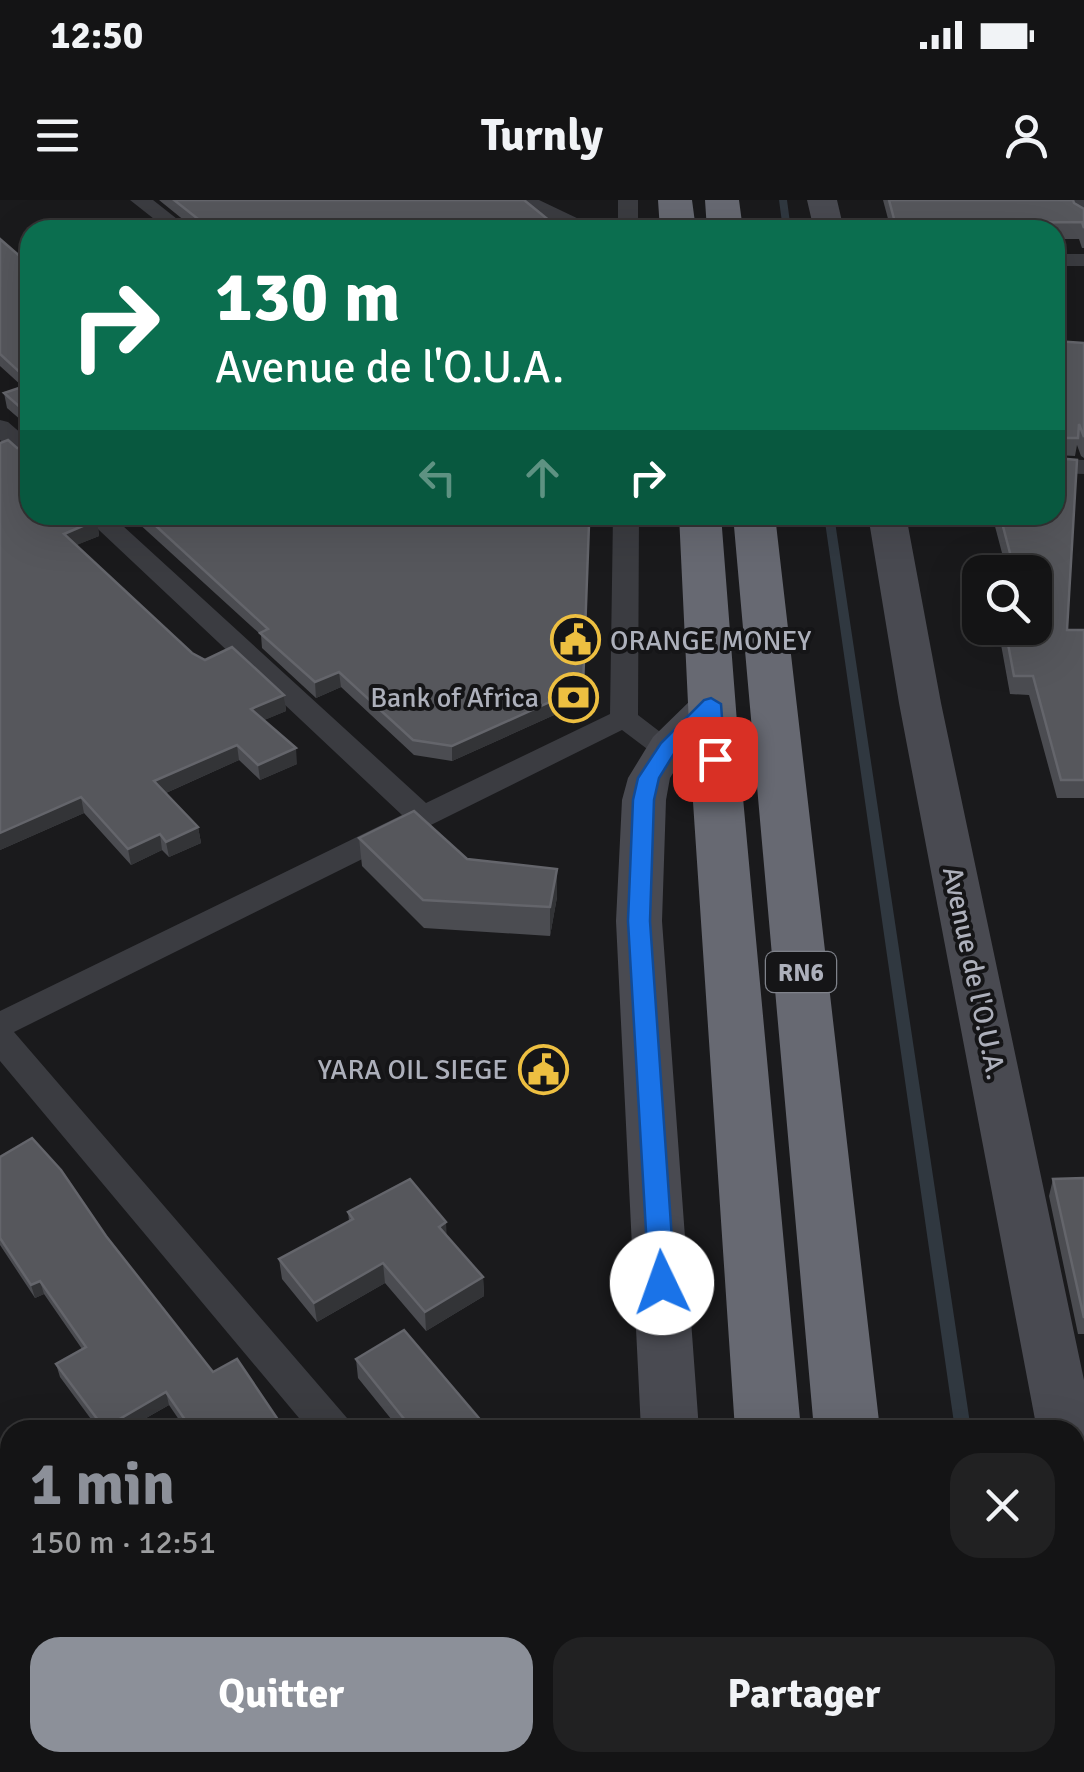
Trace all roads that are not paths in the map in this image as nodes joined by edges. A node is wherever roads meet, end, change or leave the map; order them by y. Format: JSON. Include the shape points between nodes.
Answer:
{"nodes":[{"id":1,"x":140,"y":200,"type":"edge"},
{"id":2,"x":524,"y":200,"type":"edge"},
{"id":3,"x":1078,"y":200,"type":"edge"},
{"id":4,"x":1084,"y":218,"type":"edge"},
{"id":5,"x":167,"y":220,"type":"edge"},
{"id":6,"x":561,"y":220,"type":"edge"},
{"id":7,"x":0,"y":427,"type":"edge"},
{"id":8,"x":20,"y":445,"type":"edge"},
{"id":9,"x":107,"y":525,"type":"edge"},
{"id":10,"x":626,"y":525,"type":"edge"},
{"id":11,"x":701,"y":525,"type":"edge"},
{"id":12,"x":755,"y":525,"type":"edge"},
{"id":13,"x":889,"y":525,"type":"edge"},
{"id":14,"x":711,"y":704,"type":"junction"},
{"id":15,"x":624,"y":718,"type":"junction"},
{"id":16,"x":668,"y":747,"type":"junction"},
{"id":17,"x":717,"y":786,"type":"junction"},
{"id":18,"x":423,"y":817,"type":"junction"},
{"id":19,"x":0,"y":1025,"type":"edge"},
{"id":20,"x":0,"y":1038,"type":"edge"},
{"id":21,"x":1071,"y":1373,"type":"edge"},
{"id":22,"x":325,"y":1420,"type":"edge"},
{"id":23,"x":669,"y":1420,"type":"edge"},
{"id":24,"x":767,"y":1420,"type":"edge"},
{"id":25,"x":846,"y":1420,"type":"edge"},
{"id":26,"x":1067,"y":1420,"type":"edge"}],
"edges":[{"from":1,"to":5,"type":"street"},
{"from":2,"to":6,"type":"street"},
{"from":3,"to":4,"type":"street"},
{"from":7,"to":8,"type":"street"},
{"from":9,"to":18,"type":"street"},
{"from":10,"to":15,"type":"street"},
{"from":11,"to":14,"type":"highway","number":"RN6"},
{"from":12,"to":25,"type":"highway","number":"RN6"},
{"from":13,"to":21,"type":"street","name":"Avenue de l'O.U.A.","via":[[920,702]]},
{"from":14,"to":16,"type":"street"},
{"from":14,"to":17,"type":"highway","number":"RN6"},
{"from":15,"to":16,"type":"street"},
{"from":15,"to":18,"type":"street"},
{"from":16,"to":17,"type":"street"},
{"from":16,"to":23,"type":"street","via":[[648,778],[644,800],[639,921]]},
{"from":17,"to":24,"type":"highway","number":"RN6"},
{"from":18,"to":19,"type":"street"},
{"from":20,"to":22,"type":"street"},
{"from":21,"to":26,"type":"street","name":"Avenue de l'O.U.A."}]}
